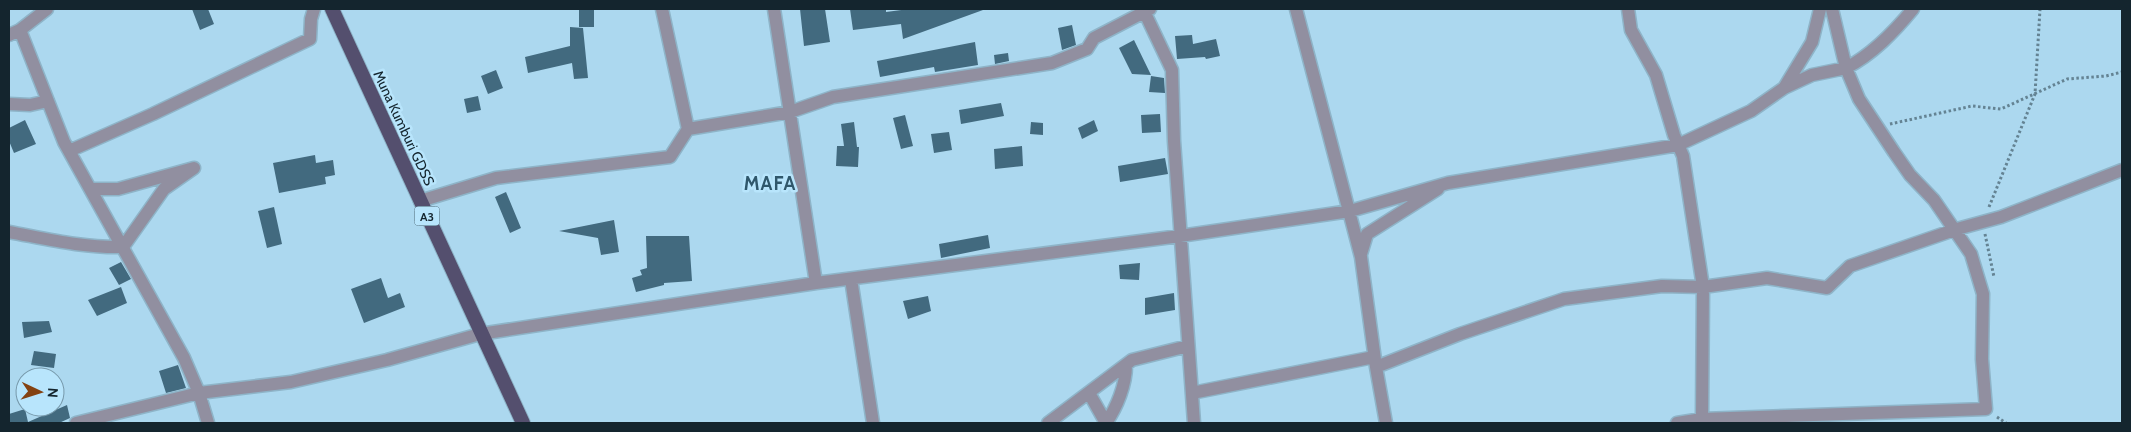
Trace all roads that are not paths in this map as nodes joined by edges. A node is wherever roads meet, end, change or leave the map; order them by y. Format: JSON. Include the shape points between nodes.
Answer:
{"nodes":[{"id":1,"x":47,"y":9,"type":"edge"},
{"id":2,"x":314,"y":9,"type":"edge"},
{"id":3,"x":332,"y":9,"type":"edge"},
{"id":4,"x":662,"y":9,"type":"edge"},
{"id":5,"x":774,"y":9,"type":"edge"},
{"id":6,"x":1296,"y":9,"type":"edge"},
{"id":7,"x":1628,"y":9,"type":"edge"},
{"id":8,"x":1820,"y":9,"type":"edge"},
{"id":9,"x":1832,"y":9,"type":"edge"},
{"id":10,"x":1913,"y":9,"type":"edge"},
{"id":11,"x":1146,"y":10,"type":"edge"},
{"id":12,"x":14,"y":32,"type":"edge"},
{"id":13,"x":1846,"y":68,"type":"junction"},
{"id":14,"x":1784,"y":88,"type":"junction"},
{"id":15,"x":48,"y":101,"type":"junction"},
{"id":16,"x":9,"y":104,"type":"edge"},
{"id":17,"x":790,"y":112,"type":"junction"},
{"id":18,"x":688,"y":129,"type":"junction"},
{"id":19,"x":1678,"y":145,"type":"junction"},
{"id":20,"x":69,"y":151,"type":"junction"},
{"id":21,"x":2122,"y":170,"type":"edge"},
{"id":22,"x":1448,"y":183,"type":"junction"},
{"id":23,"x":90,"y":189,"type":"junction"},
{"id":24,"x":420,"y":201,"type":"junction"},
{"id":25,"x":1350,"y":211,"type":"junction"},
{"id":26,"x":1955,"y":230,"type":"junction"},
{"id":27,"x":9,"y":232,"type":"edge"},
{"id":28,"x":1180,"y":236,"type":"junction"},
{"id":29,"x":123,"y":247,"type":"junction"},
{"id":30,"x":1360,"y":257,"type":"junction"},
{"id":31,"x":851,"y":279,"type":"junction"},
{"id":32,"x":816,"y":283,"type":"junction"},
{"id":33,"x":1704,"y":287,"type":"junction"},
{"id":34,"x":480,"y":334,"type":"junction"},
{"id":35,"x":1188,"y":346,"type":"junction"},
{"id":36,"x":1375,"y":362,"type":"junction"},
{"id":37,"x":1126,"y":365,"type":"junction"},
{"id":38,"x":199,"y":393,"type":"junction"},
{"id":39,"x":1089,"y":393,"type":"junction"},
{"id":40,"x":1192,"y":393,"type":"junction"},
{"id":41,"x":1702,"y":419,"type":"junction"},
{"id":42,"x":1765,"y":420,"type":"edge"},
{"id":43,"x":76,"y":423,"type":"edge"},
{"id":44,"x":208,"y":423,"type":"edge"},
{"id":45,"x":523,"y":423,"type":"edge"},
{"id":46,"x":873,"y":423,"type":"edge"},
{"id":47,"x":1048,"y":423,"type":"edge"},
{"id":48,"x":1106,"y":423,"type":"edge"},
{"id":49,"x":1194,"y":423,"type":"edge"},
{"id":50,"x":1386,"y":423,"type":"edge"},
{"id":51,"x":1677,"y":423,"type":"edge"}],
"edges":[{"from":1,"to":12,"type":"street"},
{"from":2,"to":20,"type":"street","via":[[310,39]]},
{"from":3,"to":24,"type":"highway","name":"Muna Kumburi GDSS","number":"A3"},
{"from":4,"to":18,"type":"street"},
{"from":5,"to":17,"type":"street"},
{"from":6,"to":25,"type":"street"},
{"from":7,"to":19,"type":"street","via":[[1631,30],[1656,75]]},
{"from":8,"to":14,"type":"street","via":[[1812,42]]},
{"from":9,"to":13,"type":"street"},
{"from":10,"to":13,"type":"street","via":[[1862,60]]},
{"from":11,"to":17,"type":"street","via":[[1094,38],[1088,49],[1052,64],[833,97]]},
{"from":11,"to":28,"type":"street","via":[[1172,70]]},
{"from":12,"to":15,"type":"street"},
{"from":13,"to":14,"type":"street","via":[[1812,75]]},
{"from":13,"to":26,"type":"street","via":[[1858,99],[1910,175],[1934,200]]},
{"from":14,"to":19,"type":"street","via":[[1751,111]]},
{"from":15,"to":16,"type":"street","via":[[30,105]]},
{"from":15,"to":20,"type":"street"},
{"from":17,"to":18,"type":"street"},
{"from":17,"to":32,"type":"street"},
{"from":18,"to":24,"type":"street","via":[[670,157],[496,178]]},
{"from":19,"to":22,"type":"street"},
{"from":19,"to":33,"type":"street","via":[[1683,156]]},
{"from":20,"to":23,"type":"street"},
{"from":21,"to":26,"type":"street","via":[[2001,217]]},
{"from":22,"to":25,"type":"street"},
{"from":22,"to":30,"type":"street","via":[[1367,234]]},
{"from":23,"to":29,"type":"street"},
{"from":23,"to":29,"type":"street","via":[[118,189],[194,168],[164,189]]},
{"from":24,"to":34,"type":"highway","name":"Muna Kumburi GDSS","number":"A3"},
{"from":25,"to":28,"type":"street"},
{"from":25,"to":30,"type":"street"},
{"from":26,"to":33,"type":"street","via":[[1850,266],[1827,288],[1767,278]]},
{"from":26,"to":42,"type":"street","via":[[1971,254],[1983,294],[1982,359],[1986,409]]},
{"from":27,"to":29,"type":"street","via":[[69,245]]},
{"from":28,"to":31,"type":"street"},
{"from":28,"to":35,"type":"street"},
{"from":29,"to":38,"type":"street","via":[[179,349]]},
{"from":30,"to":36,"type":"street"},
{"from":31,"to":32,"type":"street"},
{"from":31,"to":46,"type":"street"},
{"from":32,"to":34,"type":"street"},
{"from":33,"to":36,"type":"street","via":[[1662,286],[1564,299]]},
{"from":33,"to":41,"type":"street"},
{"from":34,"to":38,"type":"street","via":[[291,382]]},
{"from":34,"to":45,"type":"highway","name":"Muna Kumburi GDSS","number":"A3"},
{"from":35,"to":37,"type":"street","via":[[1132,360]]},
{"from":35,"to":40,"type":"street"},
{"from":36,"to":40,"type":"street"},
{"from":36,"to":50,"type":"street"},
{"from":37,"to":39,"type":"street"},
{"from":37,"to":48,"type":"street","via":[[1126,378]]},
{"from":38,"to":43,"type":"street"},
{"from":38,"to":44,"type":"street"},
{"from":39,"to":47,"type":"street"},
{"from":39,"to":48,"type":"street"},
{"from":40,"to":49,"type":"street"},
{"from":41,"to":42,"type":"street"},
{"from":41,"to":51,"type":"street"}]}
